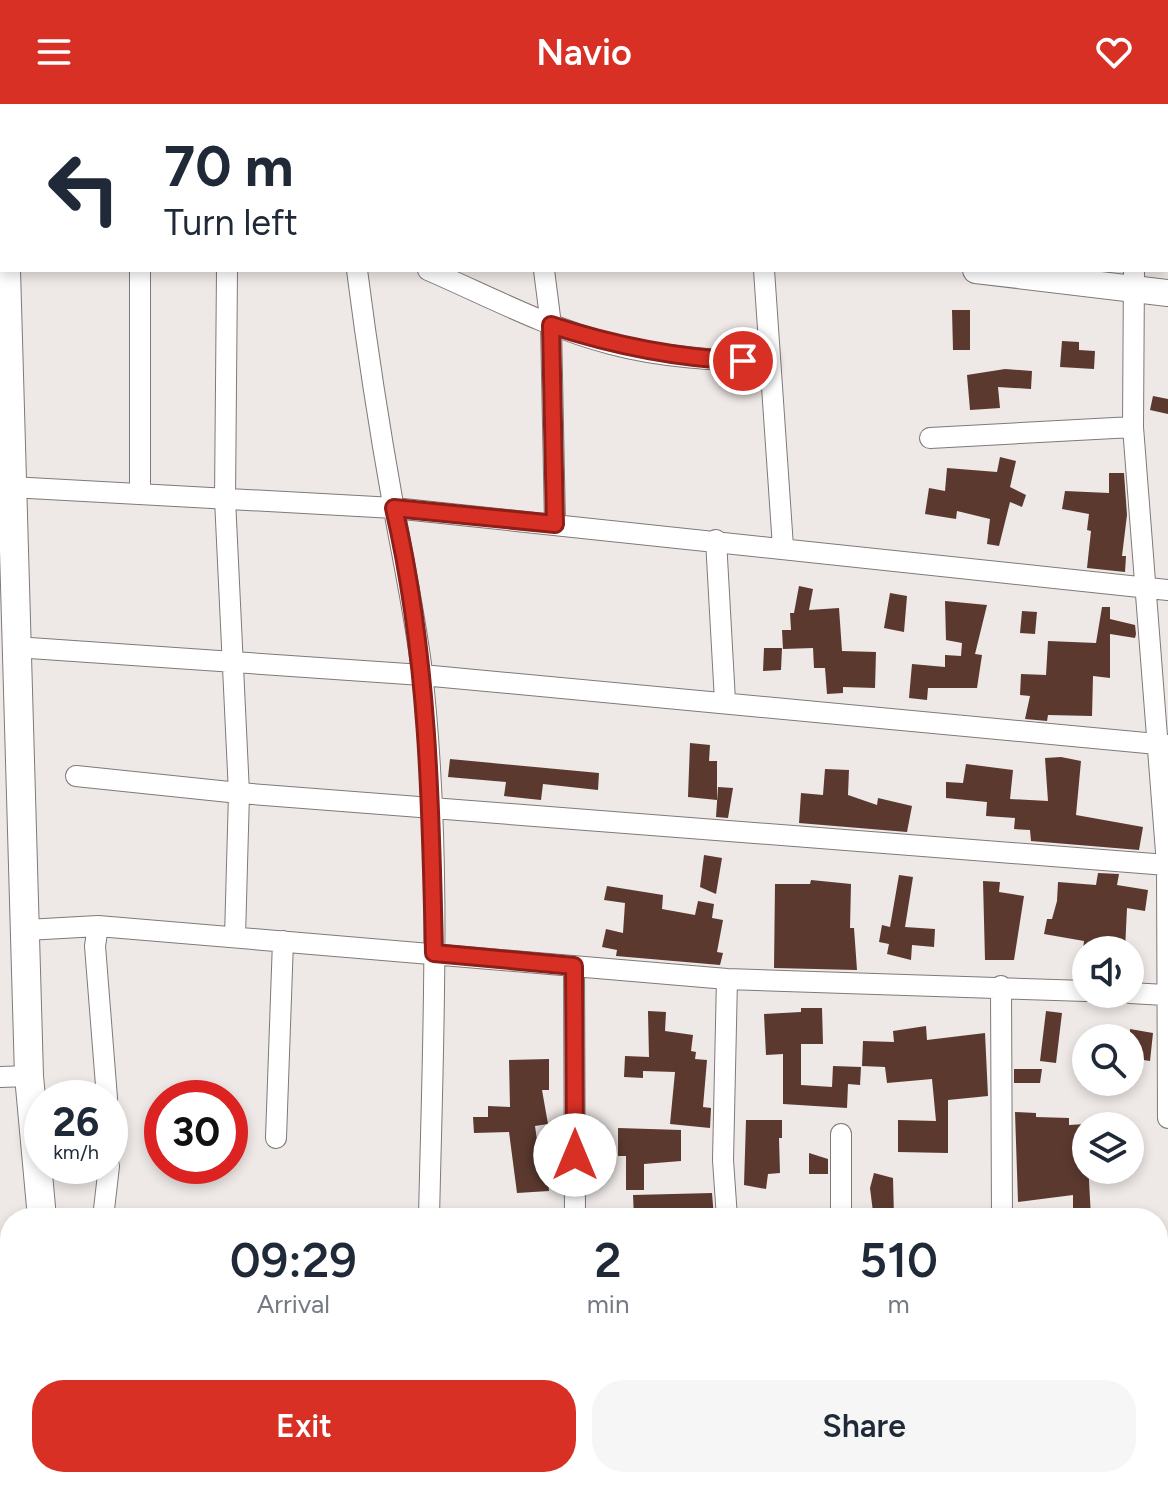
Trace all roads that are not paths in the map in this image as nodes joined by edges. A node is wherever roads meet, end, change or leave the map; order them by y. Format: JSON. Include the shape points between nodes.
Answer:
{"nodes":[{"id":1,"x":6,"y":272,"type":"edge"},
{"id":2,"x":140,"y":272,"type":"edge"},
{"id":3,"x":227,"y":272,"type":"edge"},
{"id":4,"x":357,"y":272,"type":"edge"},
{"id":5,"x":432,"y":272,"type":"edge"},
{"id":6,"x":544,"y":272,"type":"edge"},
{"id":7,"x":764,"y":272,"type":"edge"},
{"id":8,"x":1008,"y":272,"type":"edge"},
{"id":9,"x":1135,"y":280,"type":"edge"},
{"id":10,"x":1168,"y":293,"type":"edge"},
{"id":11,"x":551,"y":325,"type":"junction"},
{"id":12,"x":770,"y":362,"type":"junction"},
{"id":13,"x":1133,"y":427,"type":"junction"},
{"id":14,"x":930,"y":438,"type":"dead end"},
{"id":15,"x":11,"y":487,"type":"junction"},
{"id":16,"x":140,"y":494,"type":"junction"},
{"id":17,"x":225,"y":499,"type":"junction"},
{"id":18,"x":394,"y":508,"type":"junction"},
{"id":19,"x":555,"y":524,"type":"junction"},
{"id":20,"x":716,"y":540,"type":"junction"},
{"id":21,"x":783,"y":547,"type":"junction"},
{"id":22,"x":1147,"y":587,"type":"junction"},
{"id":23,"x":1168,"y":590,"type":"edge"},
{"id":24,"x":15,"y":647,"type":"junction"},
{"id":25,"x":230,"y":661,"type":"junction"},
{"id":26,"x":422,"y":675,"type":"junction"},
{"id":27,"x":725,"y":701,"type":"junction"},
{"id":28,"x":1163,"y":745,"type":"edge"},
{"id":29,"x":76,"y":776,"type":"dead end"},
{"id":30,"x":239,"y":793,"type":"junction"},
{"id":31,"x":432,"y":808,"type":"junction"},
{"id":32,"x":1167,"y":865,"type":"edge"},
{"id":33,"x":98,"y":926,"type":"junction"},
{"id":34,"x":26,"y":930,"type":"junction"},
{"id":35,"x":235,"y":937,"type":"junction"},
{"id":36,"x":283,"y":941,"type":"junction"},
{"id":37,"x":434,"y":953,"type":"junction"},
{"id":38,"x":574,"y":966,"type":"junction"},
{"id":39,"x":727,"y":979,"type":"junction"},
{"id":40,"x":1001,"y":986,"type":"junction"},
{"id":41,"x":1072,"y":990,"type":"edge"},
{"id":42,"x":1144,"y":994,"type":"edge"},
{"id":43,"x":1165,"y":995,"type":"junction"},
{"id":44,"x":29,"y":1076,"type":"junction"},
{"id":45,"x":0,"y":1077,"type":"edge"},
{"id":46,"x":106,"y":1080,"type":"edge"},
{"id":47,"x":1168,"y":1118,"type":"edge"},
{"id":48,"x":841,"y":1134,"type":"dead end"},
{"id":49,"x":276,"y":1138,"type":"dead end"},
{"id":50,"x":107,"y":1184,"type":"edge"},
{"id":51,"x":41,"y":1208,"type":"edge"},
{"id":52,"x":104,"y":1208,"type":"edge"},
{"id":53,"x":429,"y":1208,"type":"edge"},
{"id":54,"x":575,"y":1208,"type":"edge"},
{"id":55,"x":726,"y":1208,"type":"edge"},
{"id":56,"x":841,"y":1208,"type":"edge"},
{"id":57,"x":1002,"y":1208,"type":"edge"}],
"edges":[{"from":1,"to":15,"type":"main road"},
{"from":2,"to":16,"type":"street"},
{"from":3,"to":17,"type":"street"},
{"from":4,"to":18,"type":"street"},
{"from":5,"to":11,"type":"street"},
{"from":6,"to":11,"type":"street"},
{"from":7,"to":12,"type":"street"},
{"from":8,"to":9,"type":"street"},
{"from":9,"to":10,"type":"street"},
{"from":9,"to":13,"type":"street"},
{"from":11,"to":12,"type":"street","via":[[612,345],[689,359]]},
{"from":11,"to":19,"type":"street"},
{"from":12,"to":21,"type":"street"},
{"from":13,"to":14,"type":"street"},
{"from":13,"to":22,"type":"street"},
{"from":15,"to":16,"type":"street"},
{"from":15,"to":24,"type":"main road"},
{"from":16,"to":17,"type":"street"},
{"from":17,"to":18,"type":"street"},
{"from":17,"to":25,"type":"street"},
{"from":18,"to":19,"type":"street"},
{"from":18,"to":26,"type":"street","via":[[411,583]]},
{"from":19,"to":20,"type":"street"},
{"from":20,"to":21,"type":"street"},
{"from":20,"to":27,"type":"street"},
{"from":21,"to":22,"type":"street"},
{"from":22,"to":23,"type":"street"},
{"from":22,"to":28,"type":"street"},
{"from":24,"to":25,"type":"street"},
{"from":24,"to":34,"type":"main road"},
{"from":25,"to":26,"type":"street"},
{"from":25,"to":30,"type":"street"},
{"from":26,"to":27,"type":"street"},
{"from":26,"to":31,"type":"street"},
{"from":27,"to":28,"type":"street"},
{"from":28,"to":32,"type":"street"},
{"from":29,"to":30,"type":"street"},
{"from":30,"to":31,"type":"street"},
{"from":30,"to":35,"type":"street"},
{"from":31,"to":32,"type":"street"},
{"from":31,"to":37,"type":"street"},
{"from":32,"to":43,"type":"street"},
{"from":33,"to":34,"type":"street"},
{"from":33,"to":35,"type":"street"},
{"from":33,"to":46,"type":"street"},
{"from":34,"to":44,"type":"main road"},
{"from":35,"to":36,"type":"street"},
{"from":36,"to":37,"type":"street"},
{"from":36,"to":49,"type":"street"},
{"from":37,"to":38,"type":"street"},
{"from":37,"to":53,"type":"street"},
{"from":38,"to":39,"type":"street"},
{"from":38,"to":54,"type":"street"},
{"from":39,"to":40,"type":"street"},
{"from":39,"to":55,"type":"street"},
{"from":40,"to":41,"type":"street"},
{"from":40,"to":57,"type":"street"},
{"from":42,"to":43,"type":"street"},
{"from":43,"to":47,"type":"street"},
{"from":44,"to":45,"type":"street"},
{"from":44,"to":51,"type":"main road"},
{"from":48,"to":56,"type":"street"},
{"from":50,"to":52,"type":"street"}]}
